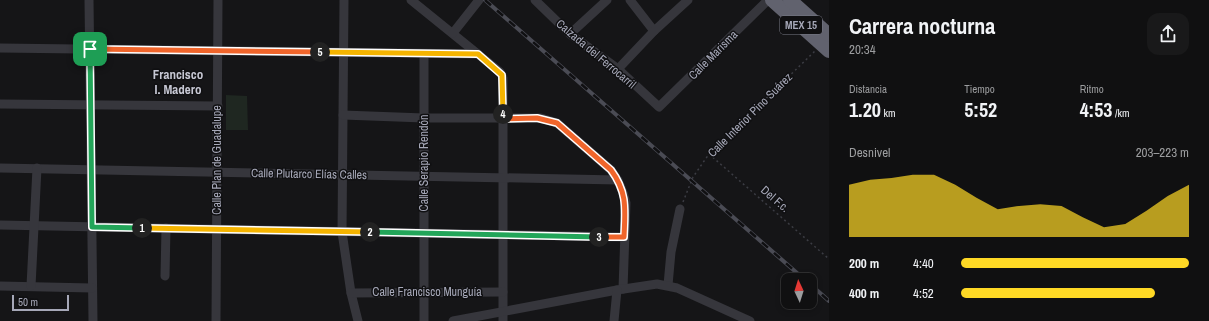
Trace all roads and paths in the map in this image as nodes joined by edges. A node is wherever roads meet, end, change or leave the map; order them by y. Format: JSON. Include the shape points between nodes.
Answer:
{"nodes":[{"id":1,"x":89,"y":0,"type":"edge"},
{"id":2,"x":218,"y":0,"type":"edge"},
{"id":3,"x":344,"y":0,"type":"edge"},
{"id":4,"x":411,"y":0,"type":"edge"},
{"id":5,"x":479,"y":0,"type":"edge"},
{"id":6,"x":535,"y":0,"type":"edge"},
{"id":7,"x":607,"y":0,"type":"edge"},
{"id":8,"x":630,"y":0,"type":"edge"},
{"id":9,"x":688,"y":0,"type":"edge"},
{"id":10,"x":768,"y":0,"type":"edge"},
{"id":11,"x":772,"y":0,"type":"edge"},
{"id":12,"x":790,"y":0,"type":"edge"},
{"id":13,"x":654,"y":30,"type":"junction"},
{"id":14,"x":453,"y":33,"type":"junction"},
{"id":15,"x":570,"y":34,"type":"junction"},
{"id":16,"x":827,"y":43,"type":"edge"},
{"id":17,"x":0,"y":48,"type":"edge"},
{"id":18,"x":90,"y":49,"type":"junction"},
{"id":19,"x":218,"y":51,"type":"junction"},
{"id":20,"x":343,"y":52,"type":"junction"},
{"id":21,"x":424,"y":54,"type":"junction"},
{"id":22,"x":478,"y":54,"type":"junction"},
{"id":23,"x":618,"y":69,"type":"junction"},
{"id":24,"x":0,"y":104,"type":"edge"},
{"id":25,"x":90,"y":105,"type":"junction"},
{"id":26,"x":218,"y":106,"type":"junction"},
{"id":27,"x":658,"y":107,"type":"joint"},
{"id":28,"x":343,"y":115,"type":"junction"},
{"id":29,"x":424,"y":118,"type":"junction"},
{"id":30,"x":503,"y":119,"type":"junction"},
{"id":31,"x":709,"y":154,"type":"junction"},
{"id":32,"x":0,"y":168,"type":"edge"},
{"id":33,"x":36,"y":168,"type":"junction"},
{"id":34,"x":91,"y":169,"type":"junction"},
{"id":35,"x":217,"y":172,"type":"junction"},
{"id":36,"x":344,"y":174,"type":"junction"},
{"id":37,"x":424,"y":176,"type":"junction"},
{"id":38,"x":503,"y":177,"type":"junction"},
{"id":39,"x":618,"y":180,"type":"junction"},
{"id":40,"x":680,"y":209,"type":"joint"},
{"id":41,"x":0,"y":225,"type":"edge"},
{"id":42,"x":33,"y":225,"type":"junction"},
{"id":43,"x":92,"y":227,"type":"junction"},
{"id":44,"x":166,"y":228,"type":"junction"},
{"id":45,"x":217,"y":229,"type":"junction"},
{"id":46,"x":342,"y":232,"type":"junction"},
{"id":47,"x":424,"y":233,"type":"junction"},
{"id":48,"x":503,"y":235,"type":"junction"},
{"id":49,"x":624,"y":237,"type":"junction"},
{"id":50,"x":829,"y":259,"type":"edge"},
{"id":51,"x":165,"y":276,"type":"dead end"},
{"id":52,"x":668,"y":285,"type":"junction"},
{"id":53,"x":0,"y":286,"type":"edge"},
{"id":54,"x":31,"y":286,"type":"junction"},
{"id":55,"x":92,"y":288,"type":"junction"},
{"id":56,"x":623,"y":289,"type":"junction"},
{"id":57,"x":424,"y":292,"type":"junction"},
{"id":58,"x":503,"y":292,"type":"junction"},
{"id":59,"x":352,"y":293,"type":"junction"},
{"id":60,"x":503,"y":316,"type":"edge"},
{"id":61,"x":93,"y":321,"type":"edge"},
{"id":62,"x":216,"y":321,"type":"edge"},
{"id":63,"x":358,"y":321,"type":"edge"},
{"id":64,"x":424,"y":321,"type":"edge"},
{"id":65,"x":453,"y":321,"type":"edge"},
{"id":66,"x":614,"y":321,"type":"edge"},
{"id":67,"x":750,"y":321,"type":"edge"}],
"edges":[{"from":1,"to":18,"type":"street"},
{"from":2,"to":19,"type":"street","name":"Calle Plan de Guadalupe"},
{"from":3,"to":20,"type":"street"},
{"from":4,"to":14,"type":"street"},
{"from":5,"to":14,"type":"street"},
{"from":6,"to":15,"type":"street","name":"Calzada del Ferrocarril"},
{"from":7,"to":15,"type":"street"},
{"from":8,"to":13,"type":"street"},
{"from":9,"to":13,"type":"street"},
{"from":10,"to":27,"type":"street","name":"Calle Marisma","via":[[663,105]]},
{"from":11,"to":16,"type":"highway","number":"MEX 15"},
{"from":12,"to":16,"type":"highway","number":"MEX 15"},
{"from":13,"to":23,"type":"street"},
{"from":14,"to":22,"type":"street"},
{"from":15,"to":23,"type":"street","name":"Calzada del Ferrocarril"},
{"from":16,"to":31,"type":"path","name":"Calle Interior Pino Suárez"},
{"from":17,"to":18,"type":"street"},
{"from":18,"to":19,"type":"street"},
{"from":18,"to":25,"type":"street"},
{"from":19,"to":20,"type":"street"},
{"from":19,"to":26,"type":"street","name":"Calle Plan de Guadalupe"},
{"from":20,"to":21,"type":"street"},
{"from":20,"to":28,"type":"street"},
{"from":21,"to":22,"type":"street"},
{"from":21,"to":29,"type":"street","name":"Calle Serapio Rendón"},
{"from":22,"to":30,"type":"street","via":[[500,72]]},
{"from":23,"to":27,"type":"street","name":"Calzada del Ferrocarril"},
{"from":24,"to":25,"type":"street"},
{"from":25,"to":26,"type":"street"},
{"from":25,"to":34,"type":"street"},
{"from":26,"to":35,"type":"street","name":"Calle Plan de Guadalupe"},
{"from":28,"to":29,"type":"street"},
{"from":28,"to":36,"type":"street"},
{"from":29,"to":30,"type":"street"},
{"from":29,"to":37,"type":"street","name":"Calle Serapio Rendón"},
{"from":30,"to":38,"type":"street"},
{"from":30,"to":39,"type":"street","via":[[537,118],[557,123],[602,162]]},
{"from":31,"to":40,"type":"path","name":"Calle Interior Pino Suárez","via":[[691,180]]},
{"from":31,"to":50,"type":"path","name":"Del F.c."},
{"from":32,"to":33,"type":"street","name":"Calle Plutarco Elías Calles"},
{"from":33,"to":34,"type":"street","name":"Calle Plutarco Elías Calles"},
{"from":33,"to":42,"type":"street"},
{"from":34,"to":35,"type":"street","name":"Calle Plutarco Elías Calles"},
{"from":34,"to":43,"type":"street"},
{"from":35,"to":36,"type":"street","name":"Calle Plutarco Elías Calles"},
{"from":35,"to":45,"type":"street","name":"Calle Plan de Guadalupe"},
{"from":36,"to":37,"type":"street","name":"Calle Plutarco Elías Calles"},
{"from":36,"to":46,"type":"street"},
{"from":37,"to":38,"type":"street","name":"Calle Plutarco Elías Calles"},
{"from":37,"to":47,"type":"street","name":"Calle Serapio Rendón"},
{"from":38,"to":39,"type":"street","name":"Calle Plutarco Elías Calles"},
{"from":38,"to":48,"type":"street"},
{"from":39,"to":49,"type":"street","via":[[626,203]]},
{"from":40,"to":52,"type":"street","via":[[670,252]]},
{"from":41,"to":42,"type":"street"},
{"from":42,"to":43,"type":"street"},
{"from":42,"to":54,"type":"street"},
{"from":43,"to":44,"type":"street"},
{"from":43,"to":55,"type":"street"},
{"from":44,"to":45,"type":"street"},
{"from":44,"to":51,"type":"street"},
{"from":45,"to":46,"type":"street"},
{"from":45,"to":62,"type":"street","name":"Calle Plan de Guadalupe"},
{"from":46,"to":47,"type":"street"},
{"from":46,"to":59,"type":"street"},
{"from":47,"to":48,"type":"street"},
{"from":47,"to":57,"type":"street","name":"Calle Serapio Rendón"},
{"from":48,"to":49,"type":"street"},
{"from":48,"to":58,"type":"street"},
{"from":49,"to":56,"type":"street"},
{"from":52,"to":56,"type":"street"},
{"from":52,"to":67,"type":"street"},
{"from":53,"to":54,"type":"street"},
{"from":54,"to":55,"type":"street"},
{"from":55,"to":61,"type":"street"},
{"from":56,"to":60,"type":"street"},
{"from":56,"to":66,"type":"street"},
{"from":57,"to":58,"type":"street","name":"Calle Francisco Munguía"},
{"from":57,"to":59,"type":"street","name":"Calle Francisco Munguía"},
{"from":57,"to":64,"type":"street","name":"Calle Serapio Rendón"},
{"from":58,"to":60,"type":"street"},
{"from":59,"to":63,"type":"street"},
{"from":60,"to":65,"type":"street"}]}
